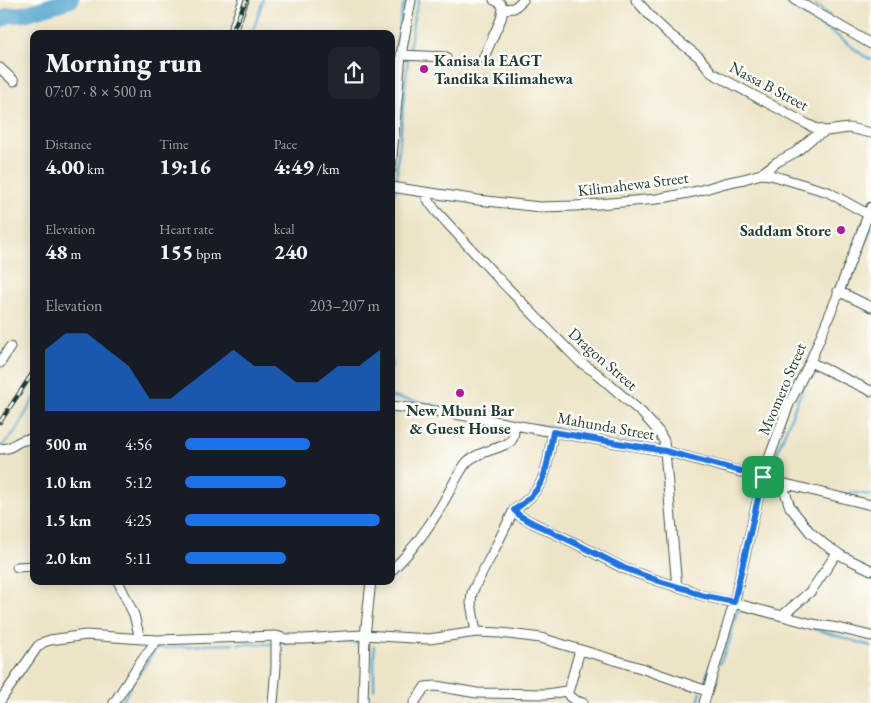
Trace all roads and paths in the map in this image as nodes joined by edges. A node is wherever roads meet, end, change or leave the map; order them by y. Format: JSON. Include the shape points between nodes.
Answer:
{"nodes":[{"id":1,"x":244,"y":0,"type":"edge"},
{"id":2,"x":411,"y":0,"type":"edge"},
{"id":3,"x":494,"y":0,"type":"edge"},
{"id":4,"x":524,"y":0,"type":"edge"},
{"id":5,"x":636,"y":0,"type":"edge"},
{"id":6,"x":795,"y":0,"type":"edge"},
{"id":7,"x":503,"y":9,"type":"junction"},
{"id":8,"x":233,"y":30,"type":"edge"},
{"id":9,"x":871,"y":44,"type":"edge"},
{"id":10,"x":401,"y":55,"type":"junction"},
{"id":11,"x":446,"y":57,"type":"dead end"},
{"id":12,"x":483,"y":59,"type":"dead end"},
{"id":13,"x":0,"y":68,"type":"edge"},
{"id":14,"x":14,"y":81,"type":"dead end"},
{"id":15,"x":395,"y":123,"type":"edge"},
{"id":16,"x":826,"y":130,"type":"junction"},
{"id":17,"x":871,"y":134,"type":"edge"},
{"id":18,"x":761,"y":174,"type":"junction"},
{"id":19,"x":395,"y":188,"type":"edge"},
{"id":20,"x":424,"y":192,"type":"junction"},
{"id":21,"x":870,"y":213,"type":"edge"},
{"id":22,"x":838,"y":291,"type":"junction"},
{"id":23,"x":871,"y":307,"type":"edge"},
{"id":24,"x":10,"y":347,"type":"dead end"},
{"id":25,"x":810,"y":362,"type":"junction"},
{"id":26,"x":0,"y":363,"type":"edge"},
{"id":27,"x":871,"y":391,"type":"edge"},
{"id":28,"x":395,"y":406,"type":"edge"},
{"id":29,"x":513,"y":425,"type":"junction"},
{"id":30,"x":553,"y":432,"type":"junction"},
{"id":31,"x":30,"y":440,"type":"edge"},
{"id":32,"x":0,"y":449,"type":"edge"},
{"id":33,"x":665,"y":451,"type":"junction"},
{"id":34,"x":763,"y":477,"type":"junction"},
{"id":35,"x":782,"y":482,"type":"junction"},
{"id":36,"x":871,"y":505,"type":"edge"},
{"id":37,"x":514,"y":510,"type":"junction"},
{"id":38,"x":837,"y":553,"type":"junction"},
{"id":39,"x":30,"y":566,"type":"edge"},
{"id":40,"x":17,"y":567,"type":"dead end"},
{"id":41,"x":395,"y":567,"type":"edge"},
{"id":42,"x":871,"y":570,"type":"edge"},
{"id":43,"x":120,"y":585,"type":"edge"},
{"id":44,"x":372,"y":585,"type":"edge"},
{"id":45,"x":677,"y":587,"type":"junction"},
{"id":46,"x":734,"y":602,"type":"junction"},
{"id":47,"x":782,"y":616,"type":"junction"},
{"id":48,"x":476,"y":632,"type":"junction"},
{"id":49,"x":276,"y":636,"type":"junction"},
{"id":50,"x":365,"y":636,"type":"junction"},
{"id":51,"x":871,"y":636,"type":"edge"},
{"id":52,"x":140,"y":639,"type":"junction"},
{"id":53,"x":157,"y":640,"type":"junction"},
{"id":54,"x":580,"y":650,"type":"junction"},
{"id":55,"x":4,"y":690,"type":"edge"},
{"id":56,"x":707,"y":691,"type":"junction"},
{"id":57,"x":566,"y":692,"type":"junction"},
{"id":58,"x":0,"y":701,"type":"edge"},
{"id":59,"x":114,"y":703,"type":"edge"},
{"id":60,"x":273,"y":703,"type":"edge"},
{"id":61,"x":363,"y":703,"type":"edge"},
{"id":62,"x":414,"y":703,"type":"edge"},
{"id":63,"x":584,"y":703,"type":"edge"},
{"id":64,"x":704,"y":703,"type":"edge"}],
"edges":[{"from":1,"to":8,"type":"street"},
{"from":2,"to":10,"type":"street"},
{"from":3,"to":7,"type":"street"},
{"from":4,"to":7,"type":"street","via":[[514,8]]},
{"from":5,"to":16,"type":"street","name":"Nassa B Street","via":[[668,33],[700,56],[712,73],[807,124]]},
{"from":6,"to":9,"type":"street"},
{"from":7,"to":12,"type":"street"},
{"from":10,"to":11,"type":"street"},
{"from":10,"to":15,"type":"street"},
{"from":13,"to":14,"type":"street"},
{"from":16,"to":17,"type":"street","via":[[849,128]]},
{"from":16,"to":18,"type":"street"},
{"from":18,"to":20,"type":"street","name":"Kilimahewa Street","via":[[698,192],[576,206],[540,207]]},
{"from":18,"to":21,"type":"street","name":"Kilimahewa Street","via":[[828,192]]},
{"from":19,"to":20,"type":"street","name":"Kilimahewa Street"},
{"from":20,"to":33,"type":"street","name":"Dragon Street","via":[[436,211],[580,362],[642,413],[659,432]]},
{"from":21,"to":22,"type":"street","name":"Mvomero Street"},
{"from":22,"to":23,"type":"street"},
{"from":22,"to":25,"type":"street","name":"Mvomero Street"},
{"from":24,"to":26,"type":"street"},
{"from":25,"to":27,"type":"street"},
{"from":25,"to":34,"type":"street","name":"Mvomero Street","via":[[789,404]]},
{"from":28,"to":29,"type":"street","name":"Mahunda Street"},
{"from":29,"to":30,"type":"street","name":"Mahunda Street"},
{"from":29,"to":41,"type":"street","via":[[514,435],[510,442],[467,462],[424,533]]},
{"from":30,"to":33,"type":"street","name":"Mahunda Street"},
{"from":30,"to":37,"type":"street","via":[[540,487]]},
{"from":31,"to":32,"type":"street","via":[[23,439],[8,449]]},
{"from":33,"to":34,"type":"street","name":"Mahunda Street"},
{"from":33,"to":45,"type":"street","name":"Dragon Street"},
{"from":34,"to":35,"type":"street","name":"Mahunda Street"},
{"from":34,"to":46,"type":"street","name":"Mvomero Street"},
{"from":35,"to":36,"type":"street","name":"Mahunda Street"},
{"from":35,"to":38,"type":"street","via":[[790,508],[810,532]]},
{"from":37,"to":45,"type":"street","via":[[533,523],[624,568]]},
{"from":37,"to":48,"type":"street","via":[[472,593]]},
{"from":38,"to":42,"type":"street"},
{"from":38,"to":47,"type":"street","via":[[811,591]]},
{"from":39,"to":40,"type":"street"},
{"from":43,"to":52,"type":"street","via":[[134,615]]},
{"from":44,"to":50,"type":"street"},
{"from":45,"to":46,"type":"street"},
{"from":46,"to":47,"type":"street"},
{"from":46,"to":56,"type":"street","name":"Mvomero Street"},
{"from":47,"to":51,"type":"street"},
{"from":48,"to":50,"type":"street","via":[[429,639]]},
{"from":48,"to":54,"type":"street","via":[[541,638]]},
{"from":49,"to":50,"type":"street","via":[[287,639]]},
{"from":49,"to":53,"type":"street"},
{"from":49,"to":60,"type":"street"},
{"from":50,"to":61,"type":"street"},
{"from":52,"to":53,"type":"street"},
{"from":52,"to":55,"type":"street","via":[[86,635],[44,642]]},
{"from":53,"to":59,"type":"street"},
{"from":54,"to":56,"type":"street"},
{"from":54,"to":57,"type":"street"},
{"from":55,"to":58,"type":"street"},
{"from":56,"to":64,"type":"street","name":"Mvomero Street"},
{"from":57,"to":62,"type":"street","via":[[477,693],[436,686],[425,687]]},
{"from":57,"to":63,"type":"street","via":[[570,698]]}]}
